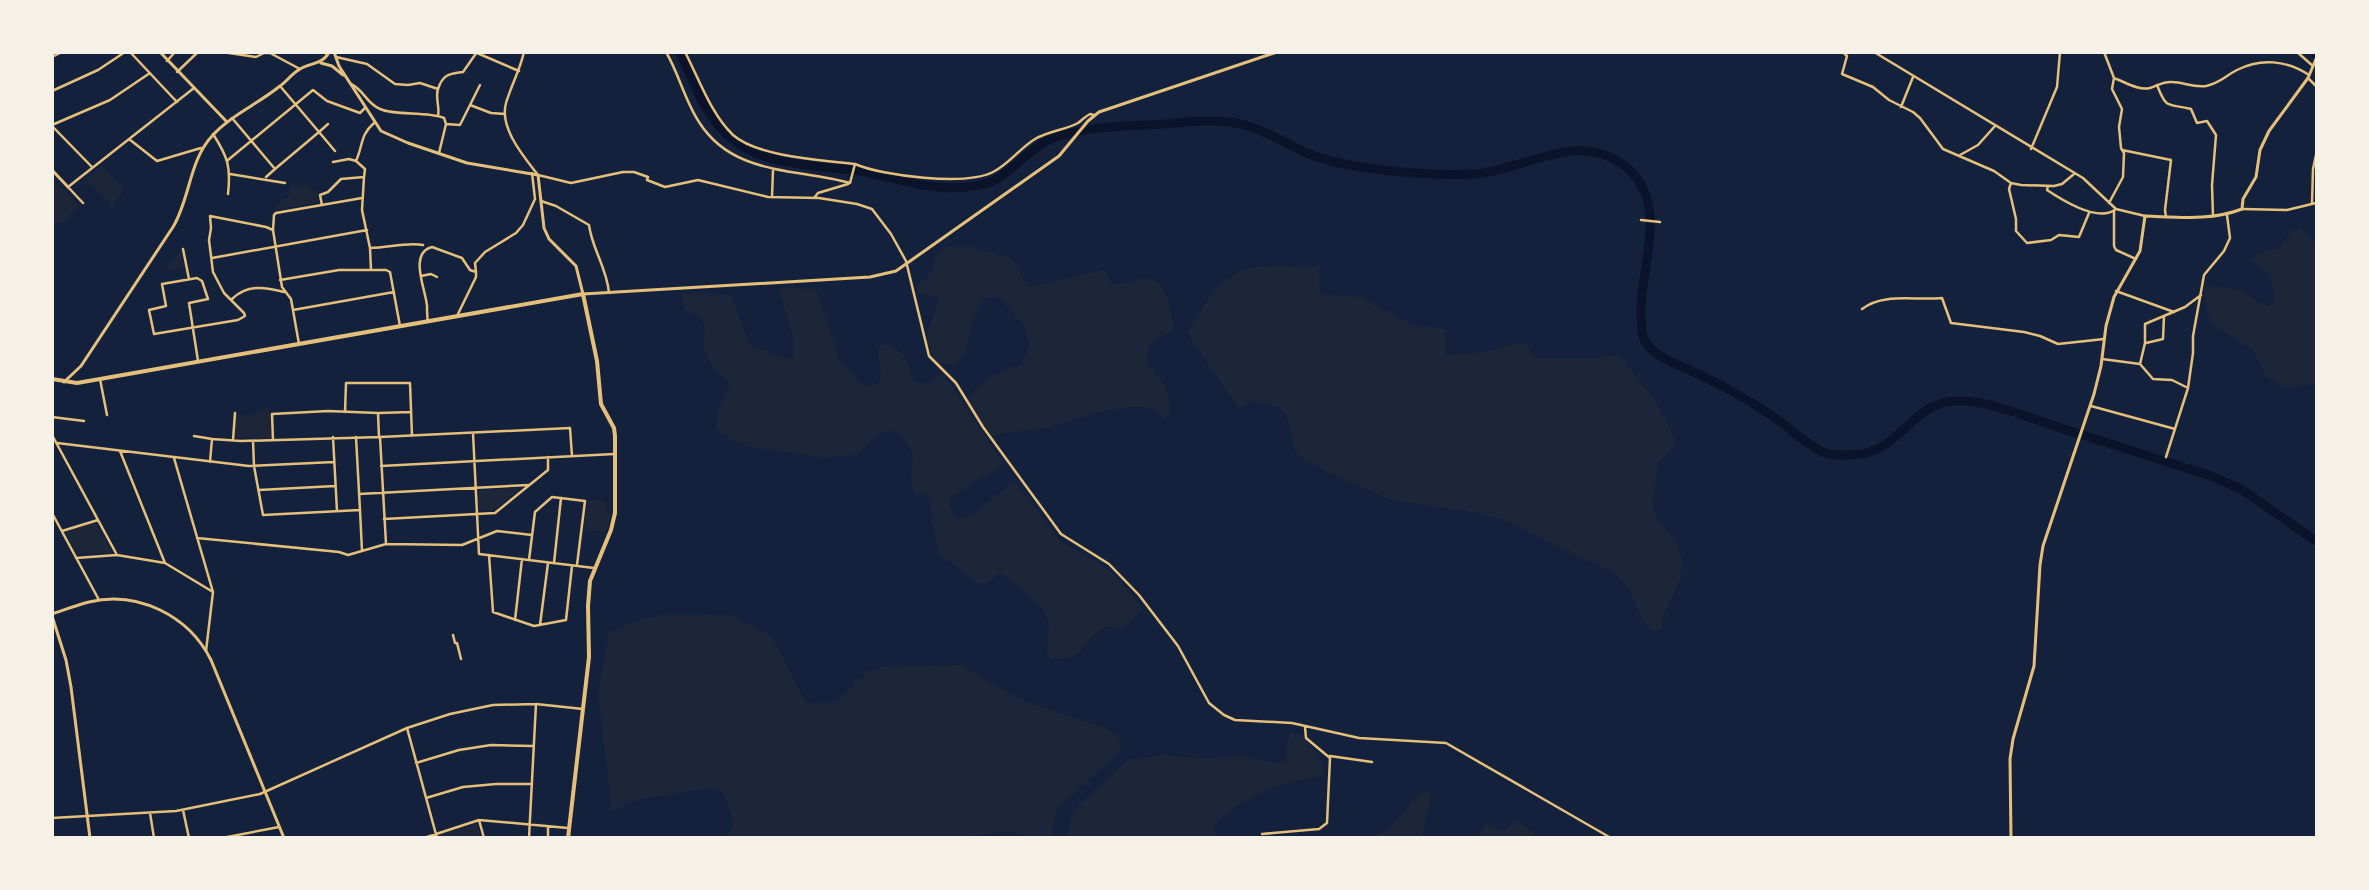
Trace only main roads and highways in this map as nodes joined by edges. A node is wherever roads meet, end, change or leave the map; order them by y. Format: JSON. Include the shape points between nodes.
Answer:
{"nodes":[{"id":1,"x":160,"y":52,"type":"edge"},
{"id":2,"x":329,"y":52,"type":"edge"},
{"id":3,"x":334,"y":52,"type":"edge"},
{"id":4,"x":1276,"y":52,"type":"edge"},
{"id":5,"x":2316,"y":58,"type":"edge"},
{"id":6,"x":320,"y":63,"type":"junction"},
{"id":7,"x":346,"y":77,"type":"junction"},
{"id":8,"x":227,"y":122,"type":"junction"},
{"id":9,"x":52,"y":170,"type":"edge"},
{"id":10,"x":68,"y":187,"type":"road end"},
{"id":11,"x":583,"y":294,"type":"junction"},
{"id":12,"x":52,"y":379,"type":"edge"},
{"id":13,"x":64,"y":382,"type":"junction"},
{"id":14,"x":52,"y":615,"type":"edge"},
{"id":15,"x":90,"y":838,"type":"edge"},
{"id":16,"x":284,"y":838,"type":"edge"},
{"id":17,"x":568,"y":838,"type":"edge"},
{"id":18,"x":2011,"y":838,"type":"edge"}],
"edges":[{"from":1,"to":8,"type":"main road"},
{"from":2,"to":6,"type":"main road"},
{"from":3,"to":7,"type":"main road"},
{"from":4,"to":11,"type":"main road","via":[[1094,115],[1059,156],[896,271],[870,277]]},
{"from":5,"to":18,"type":"main road","via":[[2309,77],[2269,131],[2260,150],[2256,177],[2243,199],[2242,209],[2227,215],[2145,216],[2136,259],[2116,292],[2091,406],[2041,556],[2034,666],[2010,759]]},
{"from":6,"to":7,"type":"main road","via":[[332,66]]},
{"from":6,"to":8,"type":"main road","via":[[300,69]]},
{"from":7,"to":11,"type":"main road","via":[[380,131],[467,163],[538,175],[546,232],[576,266]]},
{"from":8,"to":13,"type":"main road","via":[[201,148],[184,205],[173,227],[81,366]]},
{"from":9,"to":10,"type":"main road"},
{"from":11,"to":13,"type":"main road","via":[[77,383]]},
{"from":11,"to":17,"type":"main road","via":[[597,360],[601,404],[614,428],[616,454],[614,520],[594,568],[588,594],[589,657]]},
{"from":12,"to":13,"type":"main road"},
{"from":14,"to":15,"type":"main road","via":[[71,687]]},
{"from":14,"to":16,"type":"main road","via":[[99,600],[128,600],[157,609],[184,625],[206,651]]}]}
